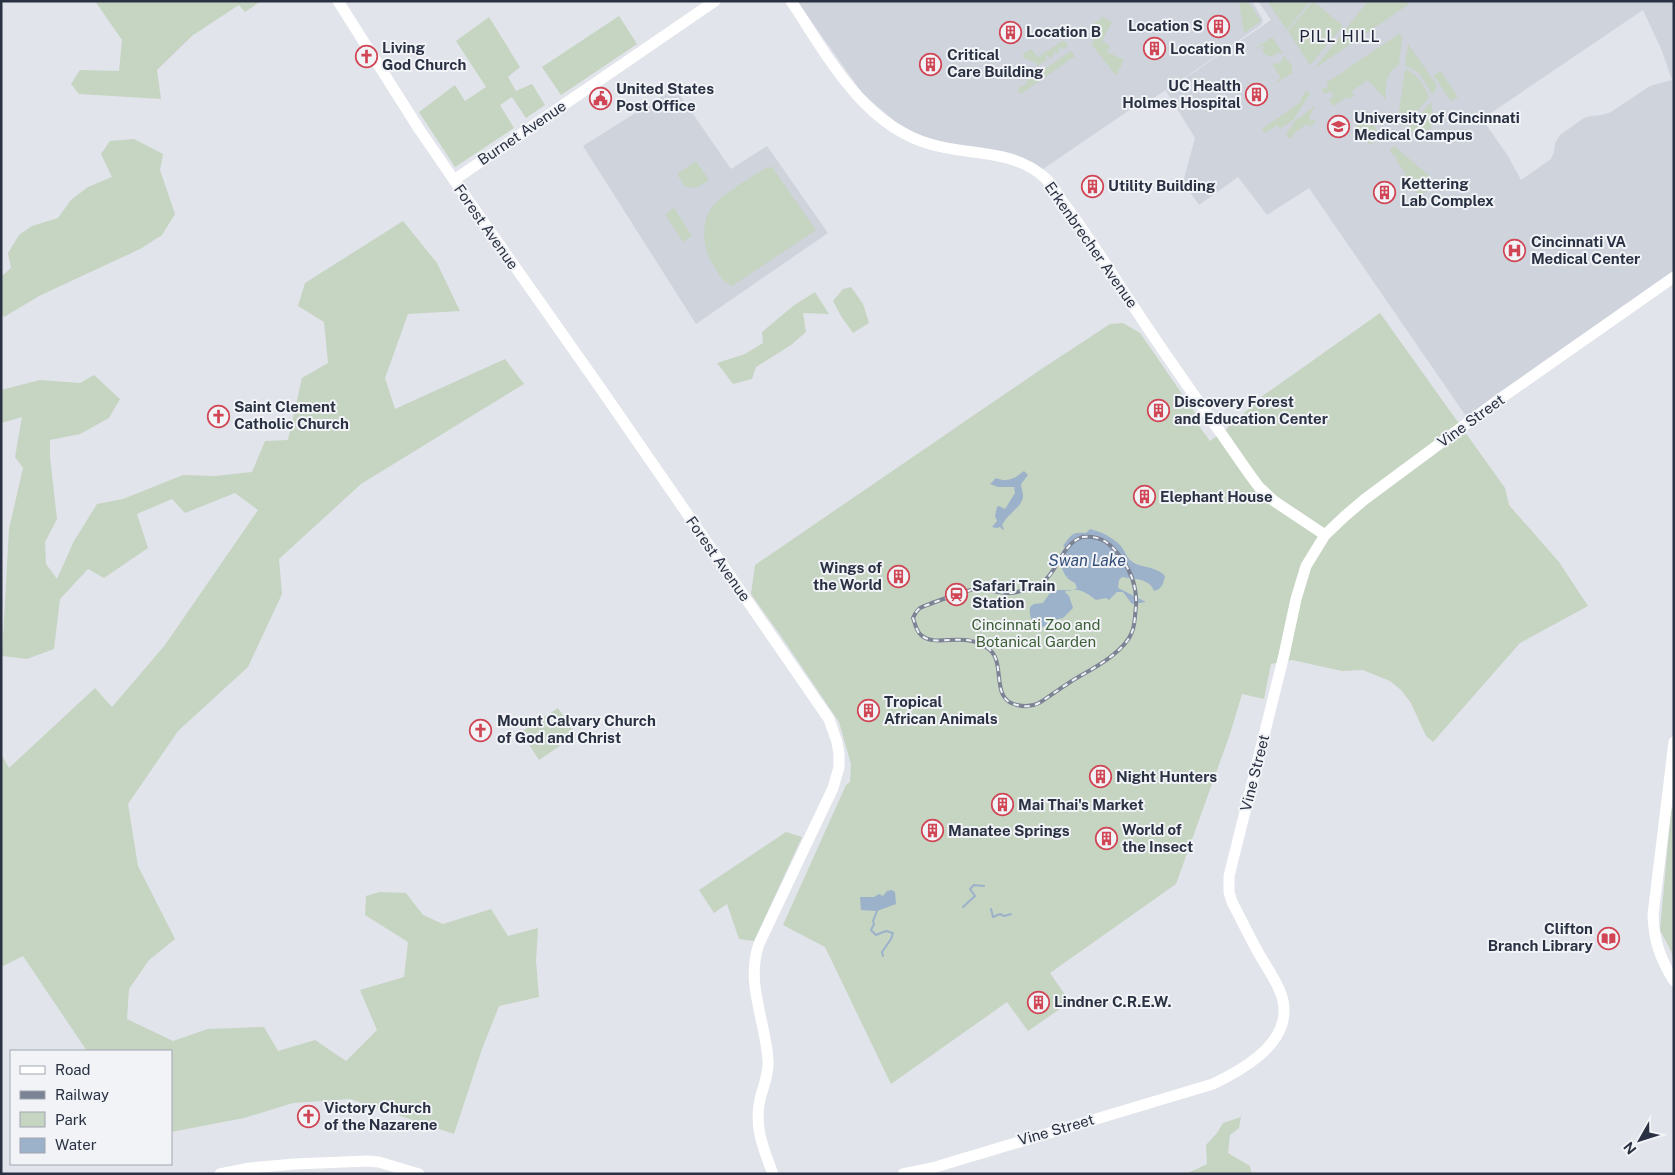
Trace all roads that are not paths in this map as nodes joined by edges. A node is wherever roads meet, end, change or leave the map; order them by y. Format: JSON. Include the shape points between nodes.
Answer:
{"nodes":[{"id":1,"x":338,"y":1,"type":"edge"},
{"id":2,"x":715,"y":1,"type":"edge"},
{"id":3,"x":791,"y":1,"type":"edge"},
{"id":4,"x":454,"y":180,"type":"junction"},
{"id":5,"x":1674,"y":277,"type":"edge"},
{"id":6,"x":1325,"y":535,"type":"junction"},
{"id":7,"x":1674,"y":742,"type":"edge"},
{"id":8,"x":1674,"y":981,"type":"edge"},
{"id":9,"x":220,"y":1174,"type":"edge"},
{"id":10,"x":419,"y":1174,"type":"edge"},
{"id":11,"x":773,"y":1174,"type":"edge"},
{"id":12,"x":904,"y":1174,"type":"edge"}],
"edges":[{"from":1,"to":4,"type":"street","name":"Forest Avenue"},
{"from":2,"to":4,"type":"street","name":"Burnet Avenue"},
{"from":3,"to":6,"type":"street","name":"Erkenbrecher Avenue","via":[[859,98],[892,126],[928,144],[1002,156],[1045,177],[1259,487]]},
{"from":4,"to":11,"type":"street","name":"Forest Avenue","via":[[820,705],[834,730],[839,754],[834,788],[759,944],[753,965],[768,1064],[757,1125]]},
{"from":5,"to":6,"type":"street","name":"Vine Street","via":[[1389,480]]},
{"from":6,"to":12,"type":"street","name":"Vine Street","via":[[1310,557],[1301,579],[1229,876],[1232,902],[1280,993],[1285,1010],[1275,1038],[1256,1058],[1213,1084]]},
{"from":7,"to":8,"type":"street","via":[[1653,914],[1653,929],[1660,955]]},
{"from":9,"to":10,"type":"street","via":[[259,1167],[367,1161]]}]}
